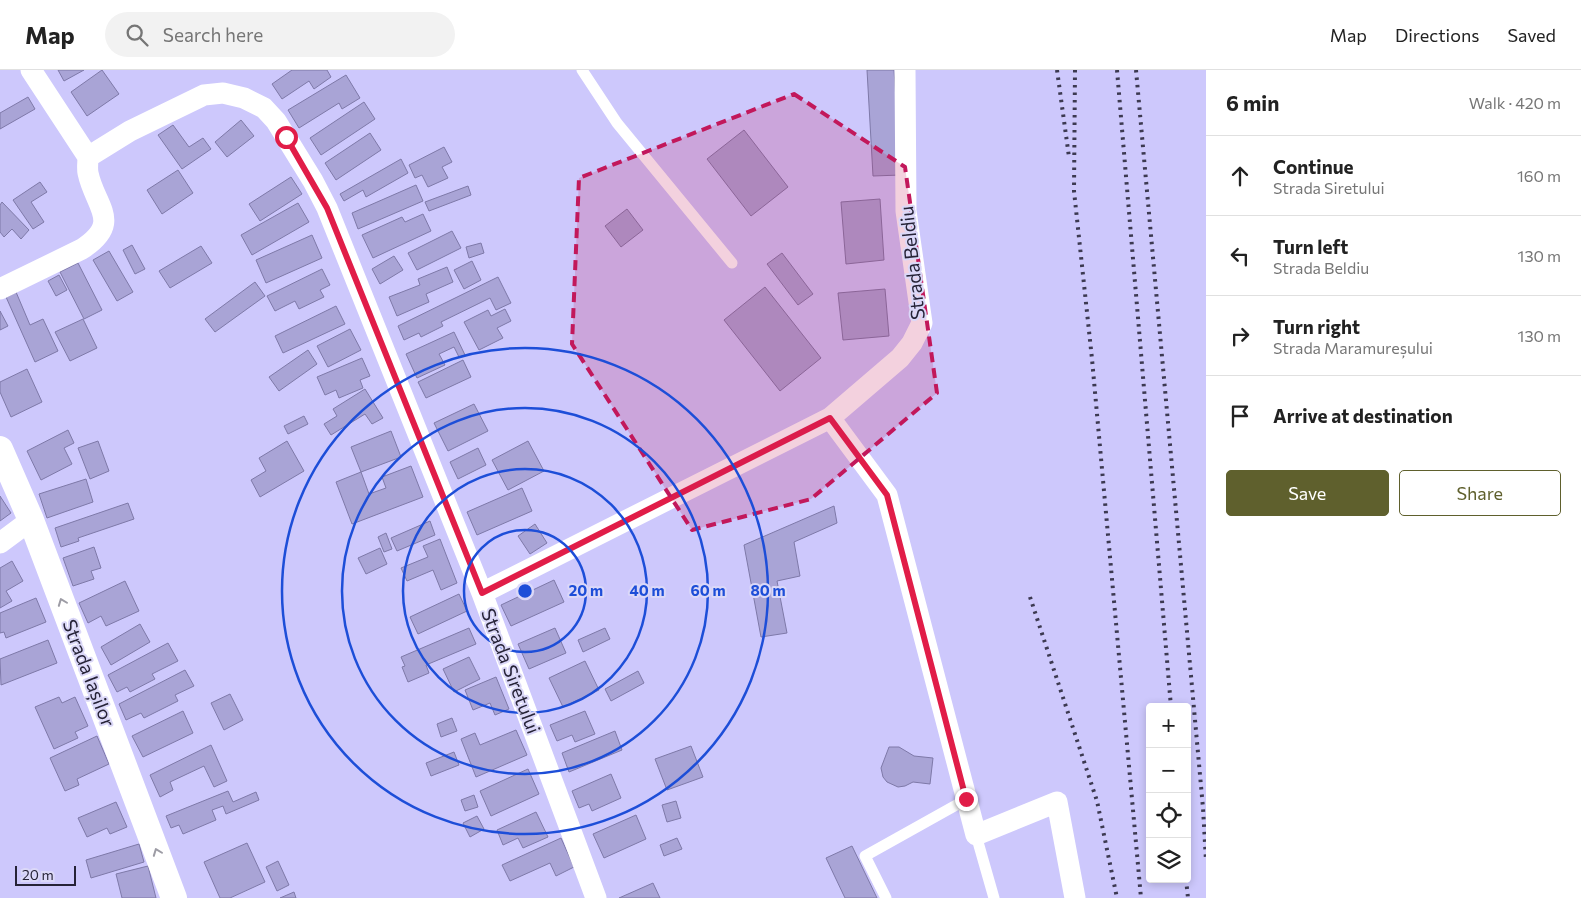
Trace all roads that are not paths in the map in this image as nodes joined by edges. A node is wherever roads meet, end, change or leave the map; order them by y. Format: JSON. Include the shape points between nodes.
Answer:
{"nodes":[{"id":1,"x":31,"y":70,"type":"edge"},
{"id":2,"x":582,"y":70,"type":"edge"},
{"id":3,"x":905,"y":70,"type":"edge"},
{"id":4,"x":88,"y":156,"type":"junction"},
{"id":5,"x":732,"y":262,"type":"dead end"},
{"id":6,"x":0,"y":289,"type":"edge"},
{"id":7,"x":830,"y":418,"type":"junction"},
{"id":8,"x":0,"y":449,"type":"edge"},
{"id":9,"x":31,"y":520,"type":"junction"},
{"id":10,"x":0,"y":543,"type":"edge"},
{"id":11,"x":482,"y":593,"type":"junction"},
{"id":12,"x":966,"y":799,"type":"junction"},
{"id":13,"x":976,"y":835,"type":"junction"},
{"id":14,"x":174,"y":898,"type":"edge"},
{"id":15,"x":596,"y":898,"type":"edge"},
{"id":16,"x":886,"y":898,"type":"edge"},
{"id":17,"x":994,"y":898,"type":"edge"},
{"id":18,"x":1075,"y":898,"type":"edge"}],
"edges":[{"from":1,"to":4,"type":"street"},
{"from":2,"to":5,"type":"lane","via":[[618,123]]},
{"from":3,"to":7,"type":"street","name":"Strada Beldiu","via":[[906,211],[922,323],[900,358]]},
{"from":4,"to":6,"type":"street","via":[[88,172],[105,218],[103,228],[82,249]]},
{"from":4,"to":11,"type":"street","name":"Strada Siretului","via":[[130,131],[204,95],[223,93],[244,98],[264,108],[291,144],[327,208]]},
{"from":7,"to":11,"type":"street","name":"Strada Beldiu"},
{"from":7,"to":12,"type":"street","via":[[887,495]]},
{"from":8,"to":9,"type":"street","name":"Strada Iașilor"},
{"from":9,"to":10,"type":"street"},
{"from":14,"to":9,"type":"street","name":"Strada Iașilor","one_way":true},
{"from":11,"to":15,"type":"street","name":"Strada Siretului"},
{"from":12,"to":13,"type":"street"},
{"from":12,"to":16,"type":"lane","via":[[865,856]]},
{"from":13,"to":17,"type":"lane"},
{"from":13,"to":18,"type":"street","via":[[1057,802]]}]}
